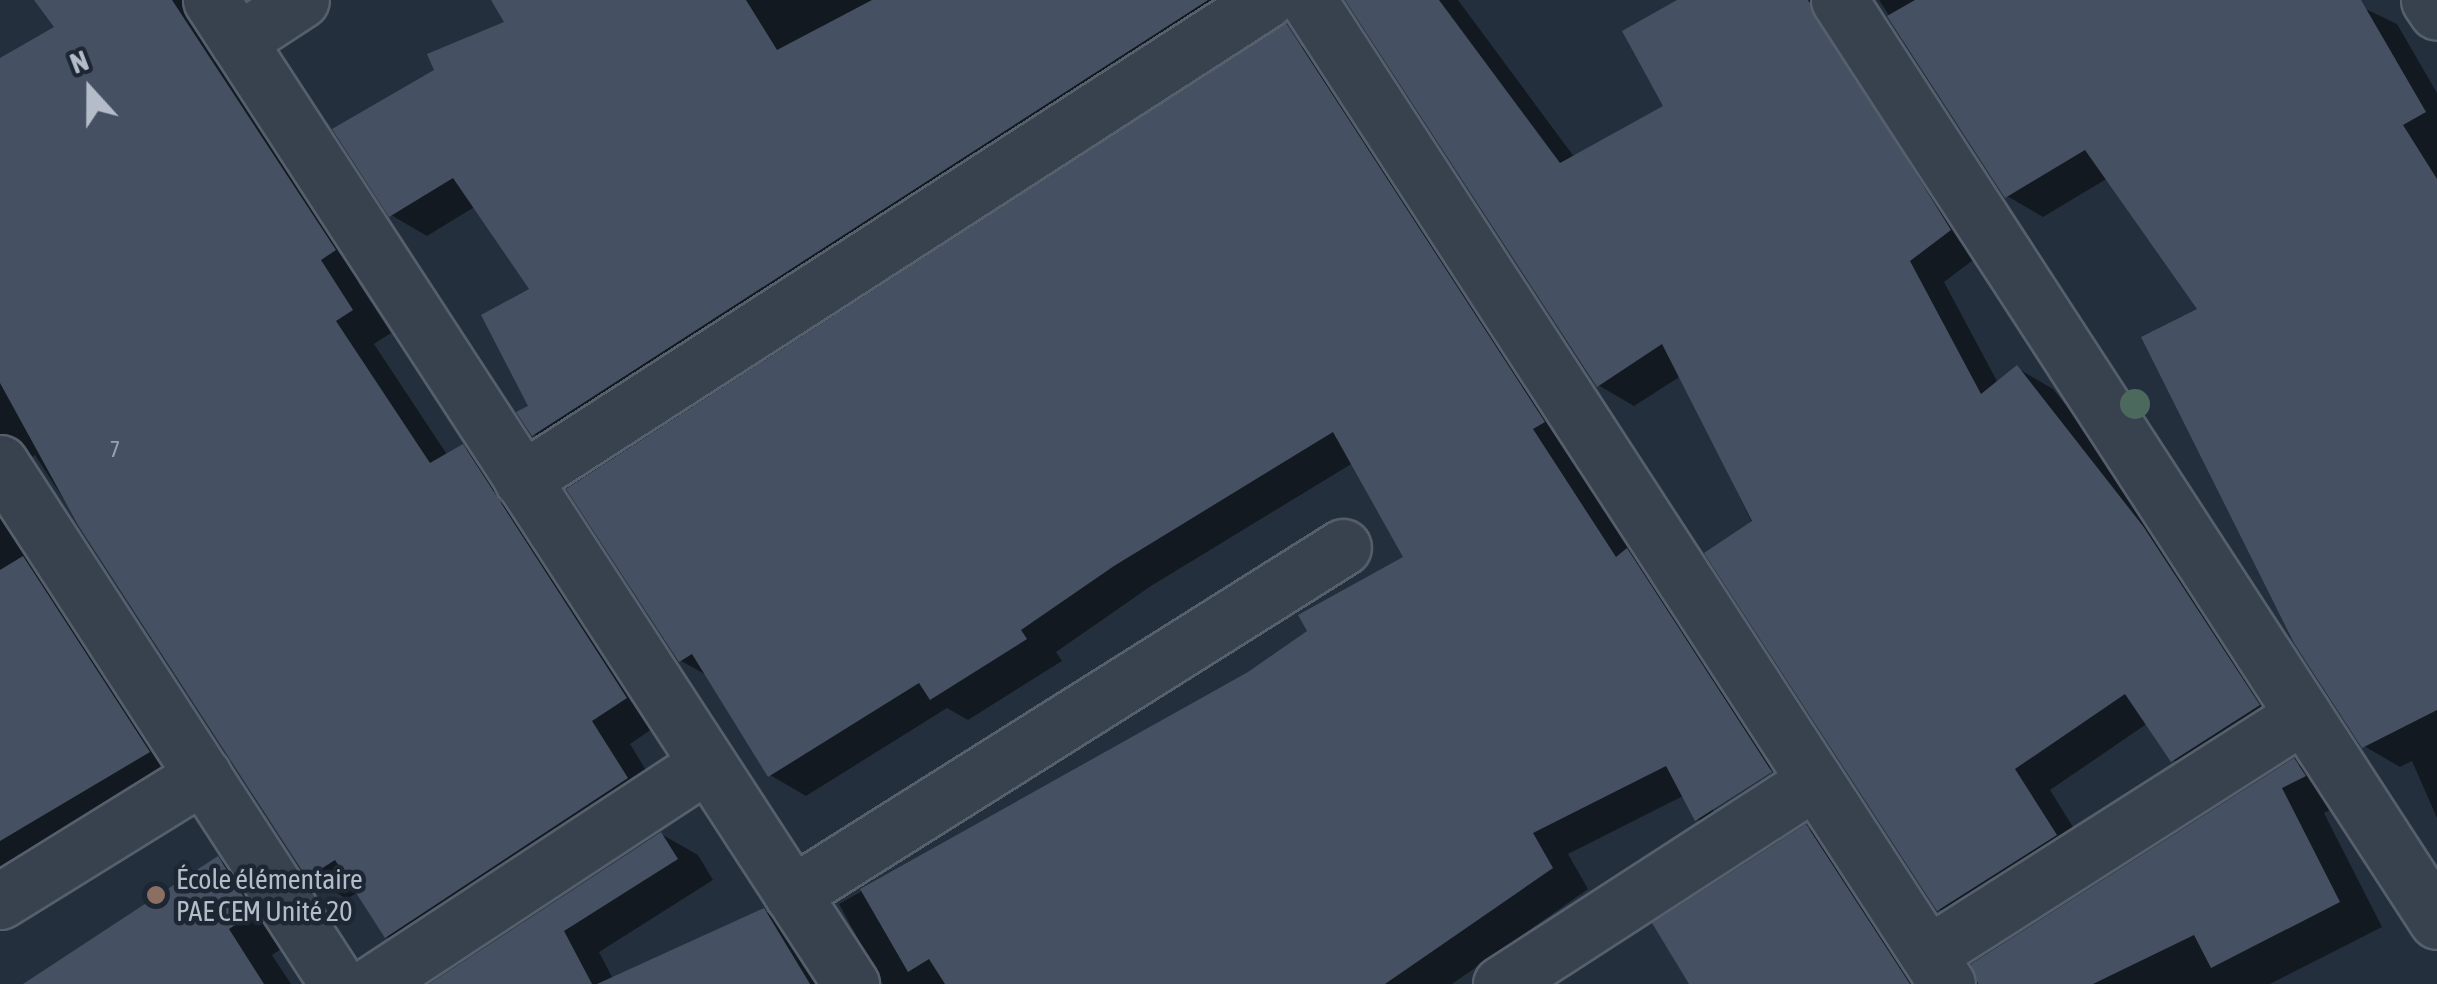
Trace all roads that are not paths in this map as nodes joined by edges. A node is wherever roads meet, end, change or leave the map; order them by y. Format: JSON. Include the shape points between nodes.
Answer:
{"nodes":[{"id":1,"x":301,"y":0,"type":"edge"},
{"id":2,"x":1266,"y":0,"type":"edge"},
{"id":3,"x":1308,"y":0,"type":"edge"},
{"id":4,"x":1839,"y":0,"type":"edge"},
{"id":5,"x":2429,"y":0,"type":"edge"},
{"id":6,"x":2437,"y":12,"type":"edge"},
{"id":7,"x":224,"y":20,"type":"edge"},
{"id":8,"x":0,"y":463,"type":"edge"},
{"id":9,"x":522,"y":480,"type":"junction"},
{"id":10,"x":1344,"y":548,"type":"dead end"},
{"id":11,"x":2303,"y":715,"type":"junction"},
{"id":12,"x":707,"y":764,"type":"junction"},
{"id":13,"x":204,"y":776,"type":"junction"},
{"id":14,"x":1815,"y":781,"type":"junction"},
{"id":15,"x":792,"y":894,"type":"junction"},
{"id":16,"x":0,"y":901,"type":"edge"},
{"id":17,"x":2437,"y":921,"type":"edge"},
{"id":18,"x":1938,"y":969,"type":"edge"},
{"id":19,"x":338,"y":984,"type":"edge"},
{"id":20,"x":372,"y":984,"type":"edge"},
{"id":21,"x":851,"y":984,"type":"edge"},
{"id":22,"x":1501,"y":984,"type":"edge"}],
"edges":[{"from":1,"to":7,"type":"street"},
{"from":2,"to":9,"type":"street"},
{"from":3,"to":14,"type":"street"},
{"from":4,"to":11,"type":"street"},
{"from":5,"to":6,"type":"street"},
{"from":7,"to":9,"type":"street"},
{"from":8,"to":13,"type":"street"},
{"from":9,"to":12,"type":"street"},
{"from":10,"to":15,"type":"street"},
{"from":11,"to":17,"type":"street"},
{"from":11,"to":18,"type":"street"},
{"from":12,"to":15,"type":"street"},
{"from":12,"to":20,"type":"street"},
{"from":13,"to":16,"type":"street"},
{"from":13,"to":19,"type":"street"},
{"from":14,"to":18,"type":"street"},
{"from":14,"to":22,"type":"street"},
{"from":15,"to":21,"type":"street"}]}
